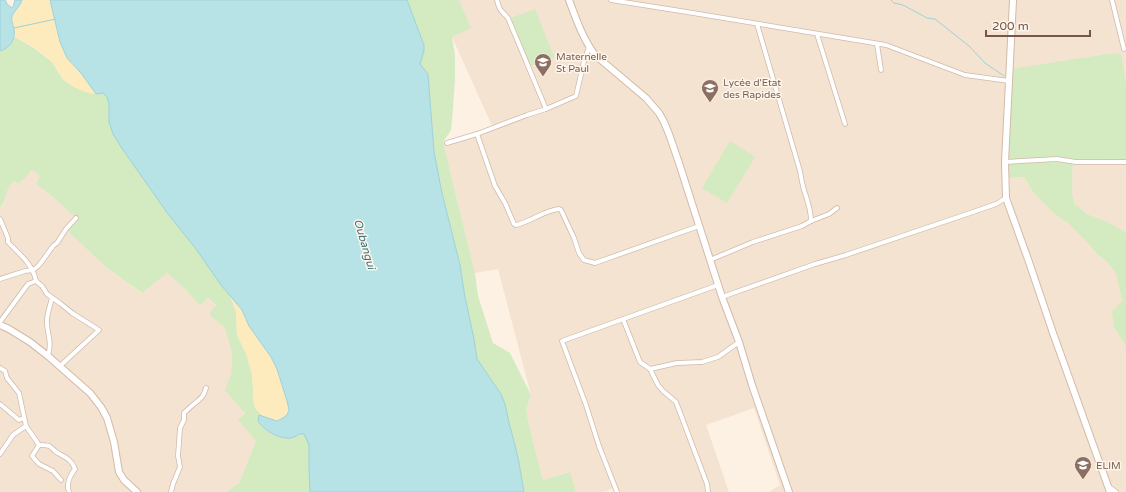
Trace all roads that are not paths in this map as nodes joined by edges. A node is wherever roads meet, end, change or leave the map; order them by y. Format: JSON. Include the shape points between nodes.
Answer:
{"nodes":[{"id":1,"x":497,"y":0,"type":"edge"},
{"id":2,"x":569,"y":0,"type":"edge"},
{"id":3,"x":612,"y":0,"type":"edge"},
{"id":4,"x":1013,"y":0,"type":"edge"},
{"id":5,"x":1112,"y":0,"type":"edge"},
{"id":6,"x":757,"y":24,"type":"junction"},
{"id":7,"x":817,"y":34,"type":"junction"},
{"id":8,"x":877,"y":44,"type":"junction"},
{"id":9,"x":589,"y":47,"type":"junction"},
{"id":10,"x":1124,"y":50,"type":"dead end"},
{"id":11,"x":881,"y":70,"type":"dead end"},
{"id":12,"x":1009,"y":81,"type":"junction"},
{"id":13,"x":546,"y":109,"type":"junction"},
{"id":14,"x":845,"y":124,"type":"dead end"},
{"id":15,"x":477,"y":134,"type":"junction"},
{"id":16,"x":447,"y":143,"type":"dead end"},
{"id":17,"x":1005,"y":162,"type":"junction"},
{"id":18,"x":1126,"y":162,"type":"edge"},
{"id":19,"x":1006,"y":198,"type":"junction"},
{"id":20,"x":837,"y":208,"type":"dead end"},
{"id":21,"x":76,"y":218,"type":"dead end"},
{"id":22,"x":0,"y":219,"type":"edge"},
{"id":23,"x":811,"y":221,"type":"junction"},
{"id":24,"x":699,"y":226,"type":"junction"},
{"id":25,"x":710,"y":260,"type":"junction"},
{"id":26,"x":33,"y":270,"type":"junction"},
{"id":27,"x":0,"y":280,"type":"edge"},
{"id":28,"x":36,"y":281,"type":"junction"},
{"id":29,"x":718,"y":285,"type":"junction"},
{"id":30,"x":722,"y":297,"type":"junction"},
{"id":31,"x":52,"y":298,"type":"junction"},
{"id":32,"x":623,"y":319,"type":"junction"},
{"id":33,"x":0,"y":322,"type":"edge"},
{"id":34,"x":0,"y":325,"type":"edge"},
{"id":35,"x":739,"y":342,"type":"junction"},
{"id":36,"x":48,"y":356,"type":"junction"},
{"id":37,"x":60,"y":366,"type":"junction"},
{"id":38,"x":0,"y":368,"type":"edge"},
{"id":39,"x":650,"y":369,"type":"junction"},
{"id":40,"x":206,"y":388,"type":"dead end"},
{"id":41,"x":0,"y":404,"type":"edge"},
{"id":42,"x":24,"y":418,"type":"junction"},
{"id":43,"x":26,"y":426,"type":"junction"},
{"id":44,"x":39,"y":445,"type":"junction"},
{"id":45,"x":0,"y":454,"type":"edge"},
{"id":46,"x":61,"y":480,"type":"dead end"},
{"id":47,"x":1109,"y":489,"type":"edge"},
{"id":48,"x":131,"y":490,"type":"edge"},
{"id":49,"x":69,"y":492,"type":"edge"},
{"id":50,"x":137,"y":492,"type":"edge"},
{"id":51,"x":172,"y":492,"type":"edge"},
{"id":52,"x":617,"y":492,"type":"edge"},
{"id":53,"x":708,"y":492,"type":"edge"},
{"id":54,"x":788,"y":492,"type":"edge"},
{"id":55,"x":1116,"y":492,"type":"edge"}],
"edges":[{"from":1,"to":13,"type":"street","via":[[499,8],[508,18]]},
{"from":2,"to":9,"type":"main road"},
{"from":3,"to":6,"type":"street"},
{"from":4,"to":12,"type":"main road"},
{"from":5,"to":10,"type":"street"},
{"from":6,"to":7,"type":"street"},
{"from":6,"to":23,"type":"street","via":[[809,203]]},
{"from":7,"to":8,"type":"street"},
{"from":7,"to":14,"type":"street"},
{"from":8,"to":11,"type":"street"},
{"from":8,"to":12,"type":"street","via":[[886,45],[965,75]]},
{"from":9,"to":13,"type":"street","via":[[576,96]]},
{"from":9,"to":24,"type":"main road","via":[[659,113],[669,134]]},
{"from":12,"to":17,"type":"main road"},
{"from":13,"to":15,"type":"street"},
{"from":15,"to":16,"type":"street"},
{"from":15,"to":24,"type":"street","via":[[495,186],[514,224],[561,210],[579,253],[588,262],[595,263]]},
{"from":17,"to":18,"type":"street","via":[[1056,159],[1076,162]]},
{"from":17,"to":19,"type":"main road"},
{"from":19,"to":30,"type":"street","via":[[976,211]]},
{"from":19,"to":47,"type":"main road"},
{"from":20,"to":23,"type":"street"},
{"from":21,"to":26,"type":"street"},
{"from":22,"to":26,"type":"street","via":[[8,242]]},
{"from":23,"to":25,"type":"street"},
{"from":24,"to":25,"type":"main road"},
{"from":25,"to":29,"type":"main road"},
{"from":26,"to":27,"type":"street"},
{"from":26,"to":28,"type":"street"},
{"from":28,"to":31,"type":"street"},
{"from":28,"to":33,"type":"street","via":[[28,284]]},
{"from":29,"to":30,"type":"main road"},
{"from":29,"to":32,"type":"street"},
{"from":30,"to":35,"type":"main road"},
{"from":31,"to":36,"type":"street","via":[[47,324],[50,343]]},
{"from":31,"to":37,"type":"street","via":[[99,330]]},
{"from":32,"to":39,"type":"street","via":[[640,362]]},
{"from":32,"to":52,"type":"street","via":[[562,341]]},
{"from":34,"to":36,"type":"main road"},
{"from":35,"to":39,"type":"street","via":[[718,357],[702,362],[677,363]]},
{"from":35,"to":54,"type":"main road"},
{"from":36,"to":37,"type":"main road"},
{"from":37,"to":48,"type":"main road","via":[[101,407],[114,442],[119,472]]},
{"from":38,"to":42,"type":"street","via":[[5,371],[7,378],[19,392]]},
{"from":39,"to":53,"type":"street","via":[[658,385],[676,402]]},
{"from":40,"to":51,"type":"street","via":[[201,399],[184,413],[180,428],[180,467],[172,484]]},
{"from":41,"to":42,"type":"street","via":[[19,420]]},
{"from":42,"to":43,"type":"street"},
{"from":43,"to":44,"type":"street"},
{"from":43,"to":45,"type":"street","via":[[13,435]]},
{"from":44,"to":46,"type":"street","via":[[32,456]]},
{"from":44,"to":49,"type":"street","via":[[48,446],[68,459],[75,467],[68,482]]},
{"from":47,"to":55,"type":"street"},
{"from":48,"to":50,"type":"main road"}]}
